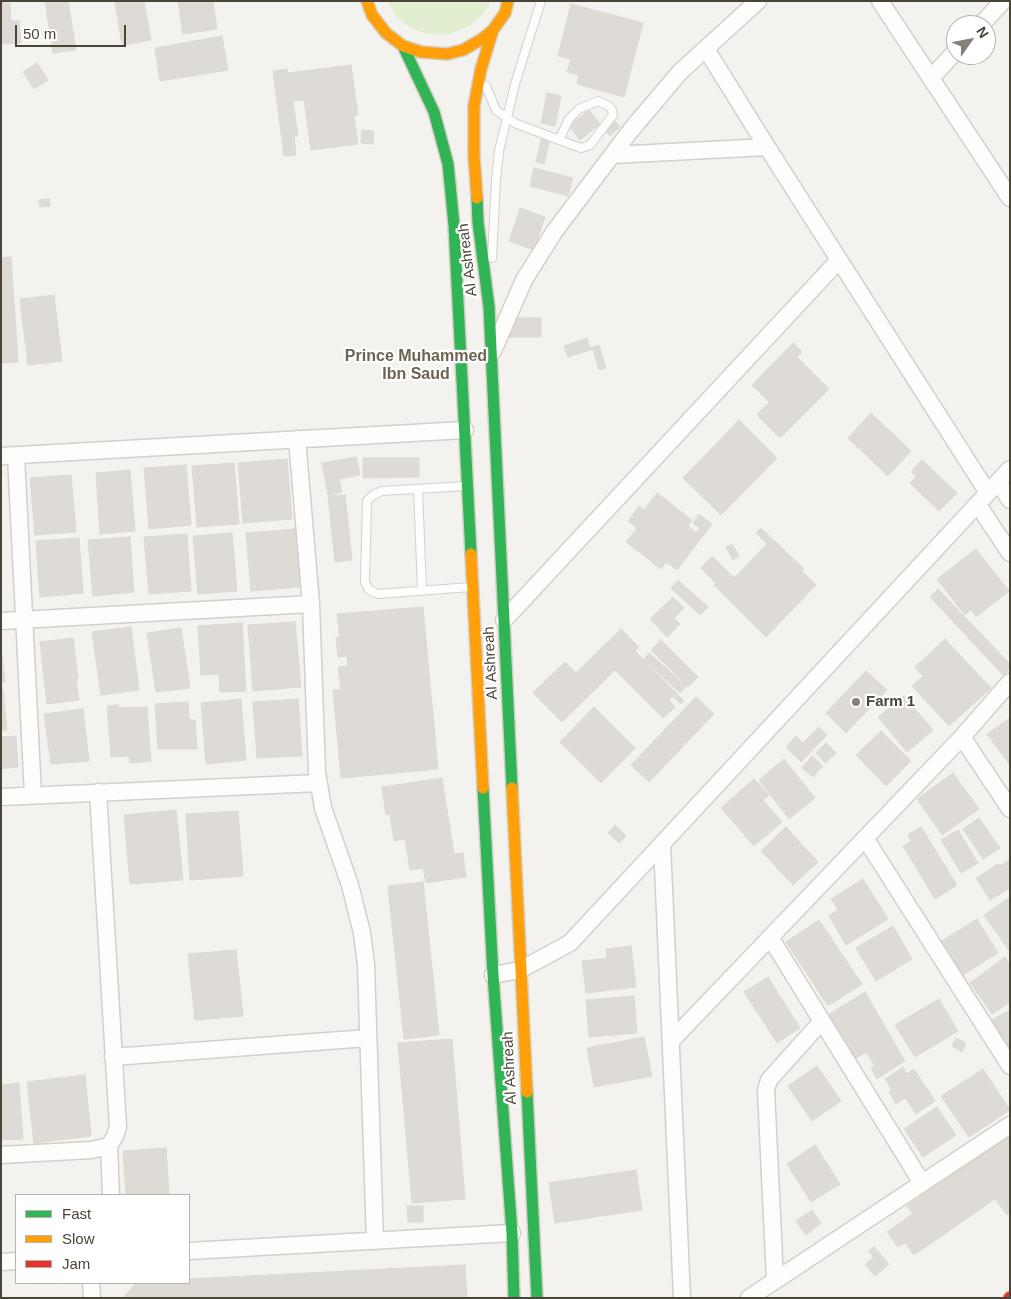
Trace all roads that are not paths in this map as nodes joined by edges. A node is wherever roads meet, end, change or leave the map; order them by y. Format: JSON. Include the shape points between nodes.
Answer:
{"nodes":[{"id":1,"x":367,"y":1,"type":"edge"},
{"id":2,"x":508,"y":1,"type":"edge"},
{"id":3,"x":541,"y":1,"type":"edge"},
{"id":4,"x":758,"y":1,"type":"edge"},
{"id":5,"x":880,"y":1,"type":"edge"},
{"id":6,"x":1003,"y":1,"type":"edge"},
{"id":7,"x":990,"y":15,"type":"edge"},
{"id":8,"x":493,"y":30,"type":"junction"},
{"id":9,"x":403,"y":46,"type":"junction"},
{"id":10,"x":706,"y":49,"type":"junction"},
{"id":11,"x":946,"y":62,"type":"edge"},
{"id":12,"x":481,"y":69,"type":"junction"},
{"id":13,"x":931,"y":78,"type":"junction"},
{"id":14,"x":507,"y":118,"type":"junction"},
{"id":15,"x":559,"y":140,"type":"junction"},
{"id":16,"x":767,"y":147,"type":"junction"},
{"id":17,"x":612,"y":155,"type":"junction"},
{"id":18,"x":1010,"y":198,"type":"edge"},
{"id":19,"x":839,"y":260,"type":"junction"},
{"id":20,"x":489,"y":308,"type":"junction"},
{"id":21,"x":491,"y":354,"type":"junction"},
{"id":22,"x":465,"y":430,"type":"junction"},
{"id":23,"x":297,"y":439,"type":"junction"},
{"id":24,"x":8,"y":456,"type":"edge"},
{"id":25,"x":1010,"y":469,"type":"edge"},
{"id":26,"x":468,"y":486,"type":"junction"},
{"id":27,"x":418,"y":489,"type":"junction"},
{"id":28,"x":988,"y":494,"type":"junction"},
{"id":29,"x":1010,"y":500,"type":"edge"},
{"id":30,"x":1010,"y":553,"type":"edge"},
{"id":31,"x":473,"y":586,"type":"junction"},
{"id":32,"x":422,"y":590,"type":"junction"},
{"id":33,"x":310,"y":604,"type":"junction"},
{"id":34,"x":24,"y":620,"type":"junction"},
{"id":35,"x":504,"y":620,"type":"junction"},
{"id":36,"x":1,"y":621,"type":"edge"},
{"id":37,"x":1010,"y":682,"type":"edge"},
{"id":38,"x":962,"y":737,"type":"junction"},
{"id":39,"x":319,"y":783,"type":"junction"},
{"id":40,"x":98,"y":792,"type":"junction"},
{"id":41,"x":33,"y":795,"type":"junction"},
{"id":42,"x":1,"y":797,"type":"edge"},
{"id":43,"x":1010,"y":809,"type":"edge"},
{"id":44,"x":865,"y":838,"type":"junction"},
{"id":45,"x":662,"y":844,"type":"junction"},
{"id":46,"x":770,"y":937,"type":"junction"},
{"id":47,"x":520,"y":970,"type":"junction"},
{"id":48,"x":493,"y":975,"type":"junction"},
{"id":49,"x":822,"y":1021,"type":"junction"},
{"id":50,"x":368,"y":1038,"type":"junction"},
{"id":51,"x":671,"y":1041,"type":"junction"},
{"id":52,"x":114,"y":1057,"type":"junction"},
{"id":53,"x":1010,"y":1066,"type":"edge"},
{"id":54,"x":1010,"y":1125,"type":"edge"},
{"id":55,"x":109,"y":1146,"type":"junction"},
{"id":56,"x":1,"y":1155,"type":"edge"},
{"id":57,"x":922,"y":1183,"type":"junction"},
{"id":58,"x":111,"y":1194,"type":"edge"},
{"id":59,"x":512,"y":1233,"type":"junction"},
{"id":60,"x":375,"y":1241,"type":"junction"},
{"id":61,"x":190,"y":1251,"type":"edge"},
{"id":62,"x":15,"y":1261,"type":"edge"},
{"id":63,"x":1,"y":1262,"type":"edge"},
{"id":64,"x":775,"y":1280,"type":"junction"},
{"id":65,"x":91,"y":1284,"type":"edge"},
{"id":66,"x":92,"y":1298,"type":"edge"},
{"id":67,"x":514,"y":1298,"type":"edge"},
{"id":68,"x":536,"y":1298,"type":"edge"},
{"id":69,"x":682,"y":1298,"type":"edge"},
{"id":70,"x":749,"y":1298,"type":"edge"}],
"edges":[{"from":1,"to":9,"type":"street","via":[[372,15],[386,33]]},
{"from":2,"to":8,"type":"street","via":[[505,13]]},
{"from":3,"to":14,"type":"lane"},
{"from":4,"to":10,"type":"street"},
{"from":5,"to":13,"type":"street"},
{"from":6,"to":7,"type":"street"},
{"from":8,"to":9,"type":"street","via":[[463,50],[447,54],[420,52]]},
{"from":8,"to":12,"type":"street","name":"Al Ashreah"},
{"from":9,"to":22,"type":"street","via":[[434,112],[448,164]]},
{"from":10,"to":16,"type":"street"},
{"from":10,"to":17,"type":"street","via":[[680,72]]},
{"from":11,"to":13,"type":"street"},
{"from":12,"to":14,"type":"lane","via":[[496,110]]},
{"from":12,"to":20,"type":"street","name":"Al Ashreah","via":[[474,106],[474,156],[478,222]]},
{"from":13,"to":18,"type":"street"},
{"from":14,"to":15,"type":"lane"},
{"from":14,"to":20,"type":"lane","via":[[496,181]]},
{"from":15,"to":15,"type":"lane","via":[[579,109],[598,102],[612,110],[613,115],[586,148]]},
{"from":16,"to":17,"type":"street"},
{"from":16,"to":19,"type":"street"},
{"from":17,"to":21,"type":"street","via":[[554,232],[524,280]]},
{"from":19,"to":28,"type":"street"},
{"from":19,"to":35,"type":"street"},
{"from":20,"to":21,"type":"street","name":"Al Ashreah"},
{"from":21,"to":35,"type":"street","name":"Al Ashreah"},
{"from":22,"to":23,"type":"street"},
{"from":22,"to":26,"type":"street"},
{"from":23,"to":24,"type":"street"},
{"from":23,"to":33,"type":"street"},
{"from":24,"to":34,"type":"street"},
{"from":25,"to":28,"type":"street"},
{"from":26,"to":27,"type":"lane"},
{"from":26,"to":31,"type":"street"},
{"from":27,"to":32,"type":"lane"},
{"from":27,"to":32,"type":"lane","via":[[382,491],[368,500],[365,582],[369,590],[378,594]]},
{"from":28,"to":29,"type":"street"},
{"from":28,"to":30,"type":"street"},
{"from":28,"to":45,"type":"street"},
{"from":31,"to":32,"type":"lane"},
{"from":31,"to":48,"type":"street"},
{"from":33,"to":34,"type":"street"},
{"from":33,"to":39,"type":"street"},
{"from":34,"to":36,"type":"street"},
{"from":34,"to":41,"type":"street"},
{"from":35,"to":47,"type":"street","name":"Al Ashreah"},
{"from":37,"to":38,"type":"street"},
{"from":38,"to":43,"type":"street"},
{"from":38,"to":44,"type":"street"},
{"from":39,"to":40,"type":"street"},
{"from":39,"to":50,"type":"street","via":[[323,808],[350,885],[362,932]]},
{"from":40,"to":41,"type":"street"},
{"from":40,"to":52,"type":"street"},
{"from":41,"to":42,"type":"street"},
{"from":44,"to":46,"type":"street"},
{"from":44,"to":53,"type":"street"},
{"from":45,"to":47,"type":"street","via":[[570,943]]},
{"from":45,"to":51,"type":"street"},
{"from":46,"to":49,"type":"street"},
{"from":46,"to":51,"type":"street"},
{"from":47,"to":48,"type":"street"},
{"from":47,"to":68,"type":"street","name":"Al Ashreah"},
{"from":48,"to":59,"type":"street"},
{"from":49,"to":57,"type":"street"},
{"from":49,"to":64,"type":"street","via":[[770,1080],[766,1090]]},
{"from":50,"to":52,"type":"street"},
{"from":50,"to":60,"type":"street"},
{"from":51,"to":69,"type":"street"},
{"from":52,"to":55,"type":"street","via":[[118,1127]]},
{"from":54,"to":57,"type":"street"},
{"from":55,"to":56,"type":"street"},
{"from":55,"to":58,"type":"street"},
{"from":57,"to":64,"type":"street"},
{"from":59,"to":60,"type":"street"},
{"from":59,"to":67,"type":"street"},
{"from":60,"to":61,"type":"street"},
{"from":62,"to":63,"type":"street"},
{"from":64,"to":70,"type":"street"},
{"from":65,"to":66,"type":"street"}]}
